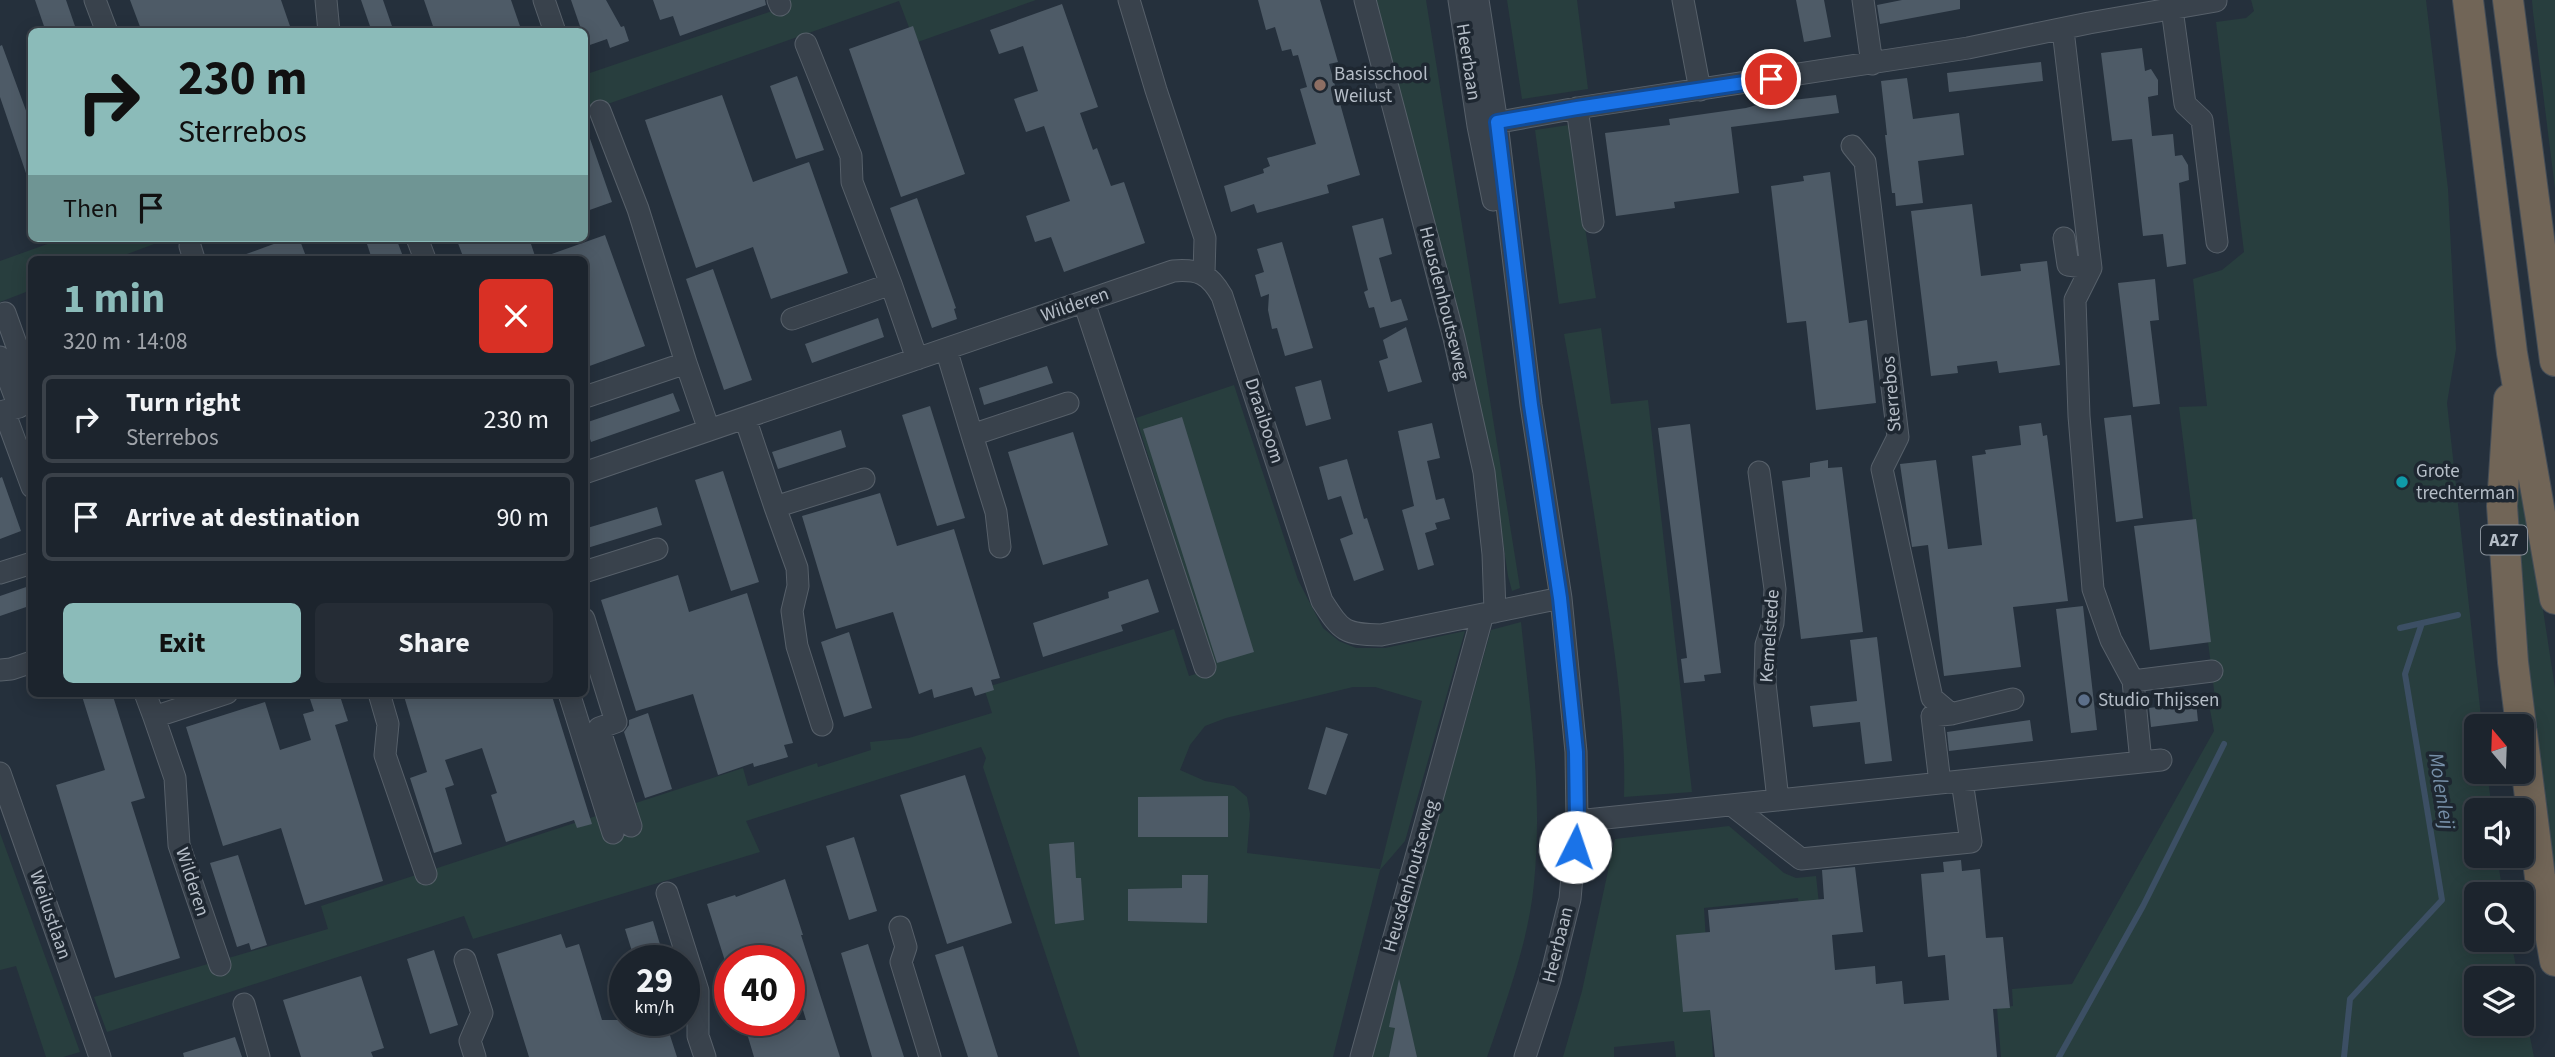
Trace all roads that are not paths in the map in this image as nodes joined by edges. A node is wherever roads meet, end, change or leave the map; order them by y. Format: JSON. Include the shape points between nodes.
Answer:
{"nodes":[{"id":1,"x":95,"y":0,"type":"edge"},
{"id":2,"x":326,"y":0,"type":"edge"},
{"id":3,"x":544,"y":0,"type":"edge"},
{"id":4,"x":1129,"y":0,"type":"edge"},
{"id":5,"x":1365,"y":0,"type":"edge"},
{"id":6,"x":1458,"y":0,"type":"edge"},
{"id":7,"x":1478,"y":0,"type":"edge"},
{"id":8,"x":1683,"y":0,"type":"edge"},
{"id":9,"x":1863,"y":0,"type":"edge"},
{"id":10,"x":2468,"y":0,"type":"edge"},
{"id":11,"x":2508,"y":0,"type":"edge"},
{"id":12,"x":2216,"y":1,"type":"edge"},
{"id":13,"x":2172,"y":9,"type":"junction"},
{"id":14,"x":106,"y":28,"type":"edge"},
{"id":15,"x":329,"y":28,"type":"edge"},
{"id":16,"x":554,"y":28,"type":"edge"},
{"id":17,"x":2063,"y":30,"type":"junction"},
{"id":18,"x":806,"y":44,"type":"dead end"},
{"id":19,"x":1872,"y":64,"type":"junction"},
{"id":20,"x":1700,"y":90,"type":"junction"},
{"id":21,"x":1577,"y":108,"type":"junction"},
{"id":22,"x":600,"y":111,"type":"dead end"},
{"id":23,"x":1487,"y":124,"type":"junction"},
{"id":24,"x":1852,"y":146,"type":"dead end"},
{"id":25,"x":1593,"y":222,"type":"dead end"},
{"id":26,"x":2064,"y":238,"type":"dead end"},
{"id":27,"x":2217,"y":242,"type":"dead end"},
{"id":28,"x":2091,"y":268,"type":"junction"},
{"id":29,"x":1204,"y":274,"type":"junction"},
{"id":30,"x":891,"y":284,"type":"junction"},
{"id":31,"x":1084,"y":302,"type":"junction"},
{"id":32,"x":5,"y":313,"type":"dead end"},
{"id":33,"x":792,"y":319,"type":"dead end"},
{"id":34,"x":946,"y":349,"type":"junction"},
{"id":35,"x":2512,"y":354,"type":"junction"},
{"id":36,"x":0,"y":357,"type":"edge"},
{"id":37,"x":917,"y":359,"type":"junction"},
{"id":38,"x":2555,"y":361,"type":"edge"},
{"id":39,"x":686,"y":363,"type":"junction"},
{"id":40,"x":28,"y":377,"type":"edge"},
{"id":41,"x":588,"y":396,"type":"dead end"},
{"id":42,"x":1068,"y":403,"type":"dead end"},
{"id":43,"x":25,"y":405,"type":"edge"},
{"id":44,"x":745,"y":418,"type":"junction"},
{"id":45,"x":709,"y":430,"type":"junction"},
{"id":46,"x":972,"y":435,"type":"junction"},
{"id":47,"x":588,"y":472,"type":"edge"},
{"id":48,"x":1759,"y":472,"type":"dead end"},
{"id":49,"x":28,"y":476,"type":"edge"},
{"id":50,"x":864,"y":479,"type":"dead end"},
{"id":51,"x":775,"y":507,"type":"junction"},
{"id":52,"x":1000,"y":547,"type":"dead end"},
{"id":53,"x":657,"y":549,"type":"dead end"},
{"id":54,"x":28,"y":563,"type":"edge"},
{"id":55,"x":588,"y":571,"type":"edge"},
{"id":56,"x":0,"y":573,"type":"edge"},
{"id":57,"x":1560,"y":598,"type":"junction"},
{"id":58,"x":2555,"y":599,"type":"edge"},
{"id":59,"x":1489,"y":613,"type":"junction"},
{"id":60,"x":589,"y":650,"type":"edge"},
{"id":61,"x":28,"y":664,"type":"edge"},
{"id":62,"x":1205,"y":667,"type":"dead end"},
{"id":63,"x":0,"y":670,"type":"edge"},
{"id":64,"x":2212,"y":671,"type":"dead end"},
{"id":65,"x":2133,"y":681,"type":"junction"},
{"id":66,"x":146,"y":697,"type":"edge"},
{"id":67,"x":215,"y":697,"type":"edge"},
{"id":68,"x":380,"y":697,"type":"edge"},
{"id":69,"x":571,"y":697,"type":"edge"},
{"id":70,"x":2013,"y":699,"type":"dead end"},
{"id":71,"x":1951,"y":714,"type":"junction"},
{"id":72,"x":2519,"y":714,"type":"edge"},
{"id":73,"x":153,"y":717,"type":"junction"},
{"id":74,"x":822,"y":725,"type":"dead end"},
{"id":75,"x":0,"y":773,"type":"edge"},
{"id":76,"x":1962,"y":781,"type":"junction"},
{"id":77,"x":1940,"y":783,"type":"junction"},
{"id":78,"x":2528,"y":784,"type":"edge"},
{"id":79,"x":1778,"y":800,"type":"junction"},
{"id":80,"x":1732,"y":806,"type":"junction"},
{"id":81,"x":1577,"y":821,"type":"junction"},
{"id":82,"x":426,"y":874,"type":"dead end"},
{"id":83,"x":667,"y":893,"type":"dead end"},
{"id":84,"x":900,"y":927,"type":"dead end"},
{"id":85,"x":465,"y":960,"type":"dead end"},
{"id":86,"x":2555,"y":961,"type":"edge"},
{"id":87,"x":220,"y":965,"type":"dead end"},
{"id":88,"x":244,"y":1004,"type":"dead end"},
{"id":89,"x":100,"y":1057,"type":"edge"},
{"id":90,"x":260,"y":1057,"type":"edge"},
{"id":91,"x":475,"y":1057,"type":"edge"},
{"id":92,"x":705,"y":1057,"type":"edge"},
{"id":93,"x":930,"y":1057,"type":"edge"},
{"id":94,"x":1361,"y":1057,"type":"edge"},
{"id":95,"x":1525,"y":1057,"type":"edge"}],
"edges":[{"from":1,"to":14,"type":"street"},
{"from":2,"to":15,"type":"street"},
{"from":3,"to":16,"type":"street"},
{"from":4,"to":29,"type":"street","via":[[1205,238]]},
{"from":5,"to":59,"type":"street","name":"Heusdenhoutseweg","via":[[1454,338],[1484,472],[1493,554]]},
{"from":6,"to":23,"type":"street","name":"Heerbaan"},
{"from":7,"to":23,"type":"street","name":"Heerbaan"},
{"from":8,"to":20,"type":"street"},
{"from":9,"to":19,"type":"street"},
{"from":10,"to":35,"type":"highway","number":"A27"},
{"from":11,"to":38,"type":"highway"},
{"from":12,"to":13,"type":"street"},
{"from":13,"to":17,"type":"street"},
{"from":13,"to":27,"type":"street","via":[[2185,104],[2202,121]]},
{"from":17,"to":19,"type":"street"},
{"from":17,"to":28,"type":"street"},
{"from":18,"to":30,"type":"street","via":[[851,156],[852,182]]},
{"from":19,"to":20,"type":"street"},
{"from":20,"to":21,"type":"street"},
{"from":21,"to":23,"type":"street"},
{"from":21,"to":25,"type":"street"},
{"from":22,"to":39,"type":"street","via":[[638,209]]},
{"from":23,"to":57,"type":"street","name":"Heerbaan"},
{"from":24,"to":71,"type":"street","name":"Sterrebos","via":[[1865,162],[1898,437],[1882,469],[1932,698]]},
{"from":26,"to":28,"type":"street","via":[[2068,265]]},
{"from":28,"to":65,"type":"street","via":[[2075,300],[2093,589],[2111,640]]},
{"from":29,"to":31,"type":"street","name":"Wilderen","via":[[1173,271]]},
{"from":29,"to":59,"type":"street","name":"Draaiboom","via":[[1222,296],[1322,601],[1336,622],[1353,635],[1381,635]]},
{"from":30,"to":33,"type":"street"},
{"from":30,"to":37,"type":"street"},
{"from":31,"to":34,"type":"street","name":"Wilderen"},
{"from":31,"to":62,"type":"street"},
{"from":32,"to":40,"type":"street"},
{"from":34,"to":37,"type":"street","name":"Wilderen"},
{"from":34,"to":46,"type":"street"},
{"from":35,"to":58,"type":"highway","number":"A27"},
{"from":35,"to":72,"type":"highway","number":"A27","via":[[2502,506]]},
{"from":36,"to":43,"type":"street"},
{"from":37,"to":44,"type":"street","name":"Wilderen"},
{"from":39,"to":41,"type":"street"},
{"from":39,"to":45,"type":"street"},
{"from":42,"to":46,"type":"street"},
{"from":43,"to":49,"type":"street","via":[[4,411]]},
{"from":44,"to":45,"type":"street","name":"Wilderen"},
{"from":44,"to":51,"type":"street"},
{"from":45,"to":47,"type":"street","name":"Wilderen"},
{"from":46,"to":52,"type":"street","via":[[996,512]]},
{"from":48,"to":79,"type":"street","name":"Kemelstede","via":[[1775,589],[1765,683]]},
{"from":50,"to":51,"type":"street"},
{"from":51,"to":74,"type":"street","via":[[797,568],[792,611],[797,646]]},
{"from":53,"to":55,"type":"street"},
{"from":54,"to":56,"type":"street"},
{"from":57,"to":59,"type":"street","name":"Draaiboom"},
{"from":57,"to":81,"type":"street","name":"Heerbaan","via":[[1576,752]]},
{"from":59,"to":94,"type":"street","name":"Heusdenhoutseweg"},
{"from":60,"to":69,"type":"street","via":[[616,722],[599,728],[622,830]]},
{"from":61,"to":63,"type":"street"},
{"from":64,"to":65,"type":"street"},
{"from":65,"to":76,"type":"street","via":[[2151,761]]},
{"from":66,"to":73,"type":"street","name":"Wilderen"},
{"from":67,"to":73,"type":"street"},
{"from":68,"to":82,"type":"street","via":[[388,724],[385,755]]},
{"from":70,"to":71,"type":"street"},
{"from":71,"to":77,"type":"street","via":[[1932,716]]},
{"from":73,"to":87,"type":"street","name":"Wilderen","via":[[175,778],[179,845]]},
{"from":75,"to":89,"type":"street","name":"Weilustlaan"},
{"from":76,"to":77,"type":"street"},
{"from":76,"to":80,"type":"street","via":[[1971,842],[1801,859]]},
{"from":77,"to":79,"type":"street"},
{"from":78,"to":86,"type":"highway"},
{"from":79,"to":80,"type":"street"},
{"from":80,"to":81,"type":"street"},
{"from":81,"to":95,"type":"street","name":"Heerbaan","via":[[1570,899]]},
{"from":83,"to":92,"type":"street","via":[[698,991],[698,1036]]},
{"from":84,"to":93,"type":"street","via":[[906,947],[901,962]]},
{"from":85,"to":91,"type":"street","via":[[482,1013],[470,1041]]},
{"from":88,"to":90,"type":"street"}]}
